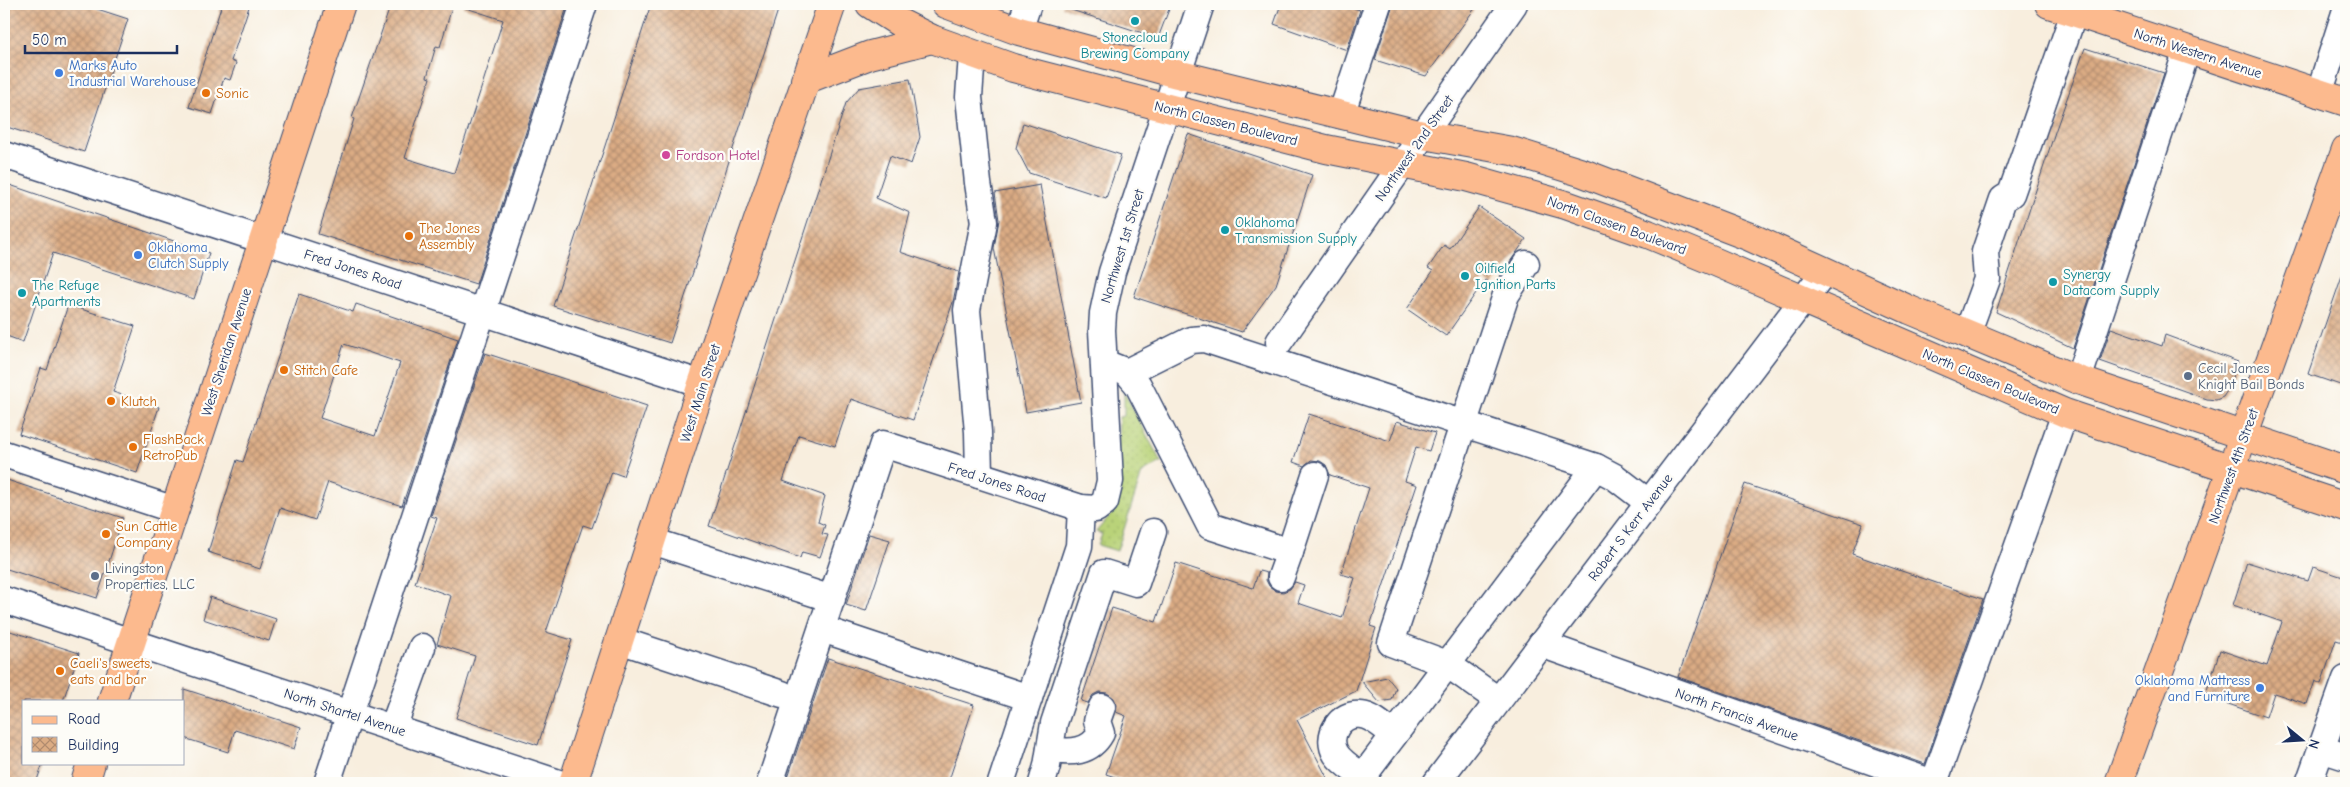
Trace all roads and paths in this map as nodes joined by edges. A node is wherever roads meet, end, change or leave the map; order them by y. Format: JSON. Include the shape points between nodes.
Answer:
{"nodes":[{"id":1,"x":340,"y":4,"type":"edge"},
{"id":2,"x":584,"y":4,"type":"edge"},
{"id":3,"x":832,"y":4,"type":"edge"},
{"id":4,"x":870,"y":4,"type":"edge"},
{"id":5,"x":946,"y":4,"type":"edge"},
{"id":6,"x":1028,"y":4,"type":"edge"},
{"id":7,"x":1201,"y":4,"type":"edge"},
{"id":8,"x":1378,"y":4,"type":"edge"},
{"id":9,"x":1514,"y":4,"type":"edge"},
{"id":10,"x":2067,"y":7,"type":"edge"},
{"id":11,"x":2346,"y":10,"type":"edge"},
{"id":12,"x":1019,"y":31,"type":"junction"},
{"id":13,"x":932,"y":39,"type":"junction"},
{"id":14,"x":2187,"y":50,"type":"junction"},
{"id":15,"x":972,"y":55,"type":"junction"},
{"id":16,"x":1177,"y":74,"type":"junction"},
{"id":17,"x":805,"y":80,"type":"junction"},
{"id":18,"x":2319,"y":94,"type":"junction"},
{"id":19,"x":2346,"y":102,"type":"edge"},
{"id":20,"x":1166,"y":108,"type":"junction"},
{"id":21,"x":1341,"y":116,"type":"junction"},
{"id":22,"x":1423,"y":136,"type":"junction"},
{"id":23,"x":2346,"y":149,"type":"edge"},
{"id":24,"x":4,"y":155,"type":"edge"},
{"id":25,"x":1402,"y":166,"type":"junction"},
{"id":26,"x":263,"y":239,"type":"junction"},
{"id":27,"x":1526,"y":264,"type":"dead end"},
{"id":28,"x":1825,"y":272,"type":"junction"},
{"id":29,"x":1803,"y":300,"type":"junction"},
{"id":30,"x":484,"y":311,"type":"junction"},
{"id":31,"x":1967,"y":334,"type":"junction"},
{"id":32,"x":1280,"y":342,"type":"dead end"},
{"id":33,"x":1116,"y":369,"type":"junction"},
{"id":34,"x":2078,"y":380,"type":"junction"},
{"id":35,"x":702,"y":384,"type":"junction"},
{"id":36,"x":2065,"y":413,"type":"junction"},
{"id":37,"x":1463,"y":423,"type":"junction"},
{"id":38,"x":2243,"y":436,"type":"junction"},
{"id":39,"x":4,"y":454,"type":"edge"},
{"id":40,"x":1596,"y":468,"type":"junction"},
{"id":41,"x":2232,"y":469,"type":"junction"},
{"id":42,"x":2346,"y":470,"type":"edge"},
{"id":43,"x":979,"y":475,"type":"junction"},
{"id":44,"x":1315,"y":475,"type":"dead end"},
{"id":45,"x":1649,"y":503,"type":"junction"},
{"id":46,"x":2346,"y":507,"type":"edge"},
{"id":47,"x":1081,"y":508,"type":"junction"},
{"id":48,"x":175,"y":510,"type":"junction"},
{"id":49,"x":1153,"y":532,"type":"dead end"},
{"id":50,"x":652,"y":540,"type":"junction"},
{"id":51,"x":1290,"y":552,"type":"junction"},
{"id":52,"x":1281,"y":578,"type":"dead end"},
{"id":53,"x":832,"y":599,"type":"junction"},
{"id":54,"x":4,"y":600,"type":"edge"},
{"id":55,"x":822,"y":629,"type":"junction"},
{"id":56,"x":619,"y":640,"type":"junction"},
{"id":57,"x":131,"y":641,"type":"junction"},
{"id":58,"x":1541,"y":644,"type":"junction"},
{"id":59,"x":422,"y":646,"type":"dead end"},
{"id":60,"x":1447,"y":664,"type":"junction"},
{"id":61,"x":2346,"y":679,"type":"edge"},
{"id":62,"x":782,"y":694,"type":"dead end"},
{"id":63,"x":1029,"y":698,"type":"junction"},
{"id":64,"x":112,"y":700,"type":"edge"},
{"id":65,"x":1498,"y":700,"type":"junction"},
{"id":66,"x":350,"y":714,"type":"junction"},
{"id":67,"x":1106,"y":717,"type":"dead end"},
{"id":68,"x":393,"y":728,"type":"junction"},
{"id":69,"x":1394,"y":735,"type":"junction"},
{"id":70,"x":2321,"y":749,"type":"junction"},
{"id":71,"x":1050,"y":750,"type":"junction"},
{"id":72,"x":2346,"y":758,"type":"edge"},
{"id":73,"x":91,"y":764,"type":"edge"},
{"id":74,"x":1360,"y":780,"type":"edge"},
{"id":75,"x":85,"y":783,"type":"edge"},
{"id":76,"x":327,"y":783,"type":"edge"},
{"id":77,"x":558,"y":783,"type":"edge"},
{"id":78,"x":573,"y":783,"type":"edge"},
{"id":79,"x":770,"y":783,"type":"edge"},
{"id":80,"x":1001,"y":783,"type":"edge"},
{"id":81,"x":1042,"y":783,"type":"edge"},
{"id":82,"x":1436,"y":783,"type":"edge"},
{"id":83,"x":1934,"y":783,"type":"edge"},
{"id":84,"x":2119,"y":783,"type":"edge"},
{"id":85,"x":2309,"y":783,"type":"edge"}],
"edges":[{"from":1,"to":26,"type":"main road","name":"West Sheridan Avenue"},
{"from":2,"to":30,"type":"street"},
{"from":3,"to":17,"type":"main road","name":"West Main Street"},
{"from":4,"to":13,"type":"main road","name":"North Classen Boulevard"},
{"from":5,"to":12,"type":"main road"},
{"from":6,"to":12,"type":"street"},
{"from":7,"to":16,"type":"street","name":"Northwest 1st Street"},
{"from":8,"to":21,"type":"street"},
{"from":9,"to":22,"type":"street","name":"Northwest 2nd Street"},
{"from":10,"to":14,"type":"main road","name":"North Western Avenue"},
{"from":10,"to":31,"type":"street","via":[[2011,194],[2003,199],[1988,243],[1987,279]]},
{"from":11,"to":18,"type":"street"},
{"from":12,"to":16,"type":"main road"},
{"from":13,"to":15,"type":"main road","name":"North Classen Boulevard"},
{"from":13,"to":17,"type":"main road","via":[[870,55]]},
{"from":14,"to":18,"type":"main road","name":"North Western Avenue"},
{"from":14,"to":34,"type":"street"},
{"from":15,"to":20,"type":"main road","name":"North Classen Boulevard"},
{"from":15,"to":43,"type":"street","via":[[970,96],[984,222],[967,310]]},
{"from":16,"to":20,"type":"street","name":"Northwest 1st Street"},
{"from":16,"to":21,"type":"main road"},
{"from":17,"to":35,"type":"main road","name":"West Main Street"},
{"from":18,"to":19,"type":"main road","name":"North Western Avenue"},
{"from":20,"to":25,"type":"main road","name":"North Classen Boulevard"},
{"from":20,"to":33,"type":"street","name":"Northwest 1st Street","via":[[1102,313]]},
{"from":21,"to":22,"type":"main road"},
{"from":22,"to":25,"type":"street","name":"Northwest 2nd Street"},
{"from":22,"to":28,"type":"main road","via":[[1512,151],[1583,173],[1750,237]]},
{"from":23,"to":38,"type":"main road","name":"Northwest 4th Street"},
{"from":24,"to":26,"type":"street","name":"Fred Jones Road"},
{"from":25,"to":29,"type":"main road","name":"North Classen Boulevard","via":[[1466,177],[1566,205],[1648,234]]},
{"from":25,"to":32,"type":"street","name":"Northwest 2nd Street"},
{"from":26,"to":30,"type":"street","name":"Fred Jones Road"},
{"from":26,"to":48,"type":"main road","name":"West Sheridan Avenue"},
{"from":27,"to":37,"type":"street","via":[[1506,295]]},
{"from":28,"to":29,"type":"street","name":"Robert S Kerr Avenue"},
{"from":28,"to":31,"type":"main road"},
{"from":29,"to":36,"type":"main road","name":"North Classen Boulevard"},
{"from":29,"to":45,"type":"street","name":"Robert S Kerr Avenue"},
{"from":30,"to":35,"type":"street","name":"Fred Jones Road"},
{"from":30,"to":66,"type":"street"},
{"from":31,"to":34,"type":"main road"},
{"from":33,"to":37,"type":"street","via":[[1191,340],[1204,339]]},
{"from":33,"to":47,"type":"street","name":"Northwest 1st Street","via":[[1107,497],[1096,509]]},
{"from":33,"to":51,"type":"street","via":[[1138,385],[1210,526]]},
{"from":34,"to":38,"type":"main road"},
{"from":35,"to":50,"type":"main road","name":"West Main Street"},
{"from":36,"to":41,"type":"main road","name":"North Classen Boulevard"},
{"from":36,"to":83,"type":"street"},
{"from":37,"to":40,"type":"street"},
{"from":37,"to":60,"type":"street","via":[[1391,643]]},
{"from":38,"to":41,"type":"main road","name":"Northwest 4th Street"},
{"from":38,"to":42,"type":"main road"},
{"from":39,"to":48,"type":"street"},
{"from":40,"to":45,"type":"street","via":[[1615,477]]},
{"from":40,"to":60,"type":"street"},
{"from":41,"to":46,"type":"main road","name":"North Classen Boulevard"},
{"from":41,"to":84,"type":"main road","name":"Northwest 4th Street"},
{"from":43,"to":47,"type":"street","name":"Fred Jones Road"},
{"from":43,"to":53,"type":"street","name":"Fred Jones Road","via":[[883,444]]},
{"from":44,"to":51,"type":"street"},
{"from":45,"to":58,"type":"street","name":"Robert S Kerr Avenue"},
{"from":47,"to":63,"type":"street","via":[[1079,546]]},
{"from":48,"to":57,"type":"main road","name":"West Sheridan Avenue"},
{"from":49,"to":71,"type":"street","via":[[1136,583],[1104,572],[1054,723]]},
{"from":50,"to":53,"type":"street"},
{"from":50,"to":56,"type":"main road","name":"West Main Street"},
{"from":51,"to":52,"type":"street"},
{"from":53,"to":55,"type":"street"},
{"from":54,"to":57,"type":"street","name":"North Shartel Avenue"},
{"from":55,"to":63,"type":"street"},
{"from":55,"to":79,"type":"street"},
{"from":56,"to":62,"type":"street"},
{"from":56,"to":78,"type":"main road","name":"West Main Street"},
{"from":57,"to":64,"type":"main road","name":"West Sheridan Avenue"},
{"from":57,"to":66,"type":"street","name":"North Shartel Avenue"},
{"from":58,"to":65,"type":"street","name":"Robert S Kerr Avenue"},
{"from":58,"to":83,"type":"street","name":"North Francis Avenue"},
{"from":59,"to":68,"type":"street"},
{"from":60,"to":65,"type":"street"},
{"from":60,"to":69,"type":"street"},
{"from":61,"to":70,"type":"street"},
{"from":63,"to":80,"type":"street"},
{"from":65,"to":82,"type":"street","name":"Robert S Kerr Avenue"},
{"from":66,"to":68,"type":"street","name":"North Shartel Avenue"},
{"from":66,"to":76,"type":"street"},
{"from":67,"to":71,"type":"street","via":[[1092,745],[1074,752]]},
{"from":68,"to":77,"type":"street","name":"North Shartel Avenue"},
{"from":69,"to":74,"type":"street"},
{"from":69,"to":74,"type":"street","via":[[1370,717],[1361,715],[1345,718],[1339,723],[1332,738],[1336,754]]},
{"from":70,"to":72,"type":"street"},
{"from":70,"to":85,"type":"street"},
{"from":71,"to":81,"type":"street"},
{"from":73,"to":75,"type":"main road"}]}
